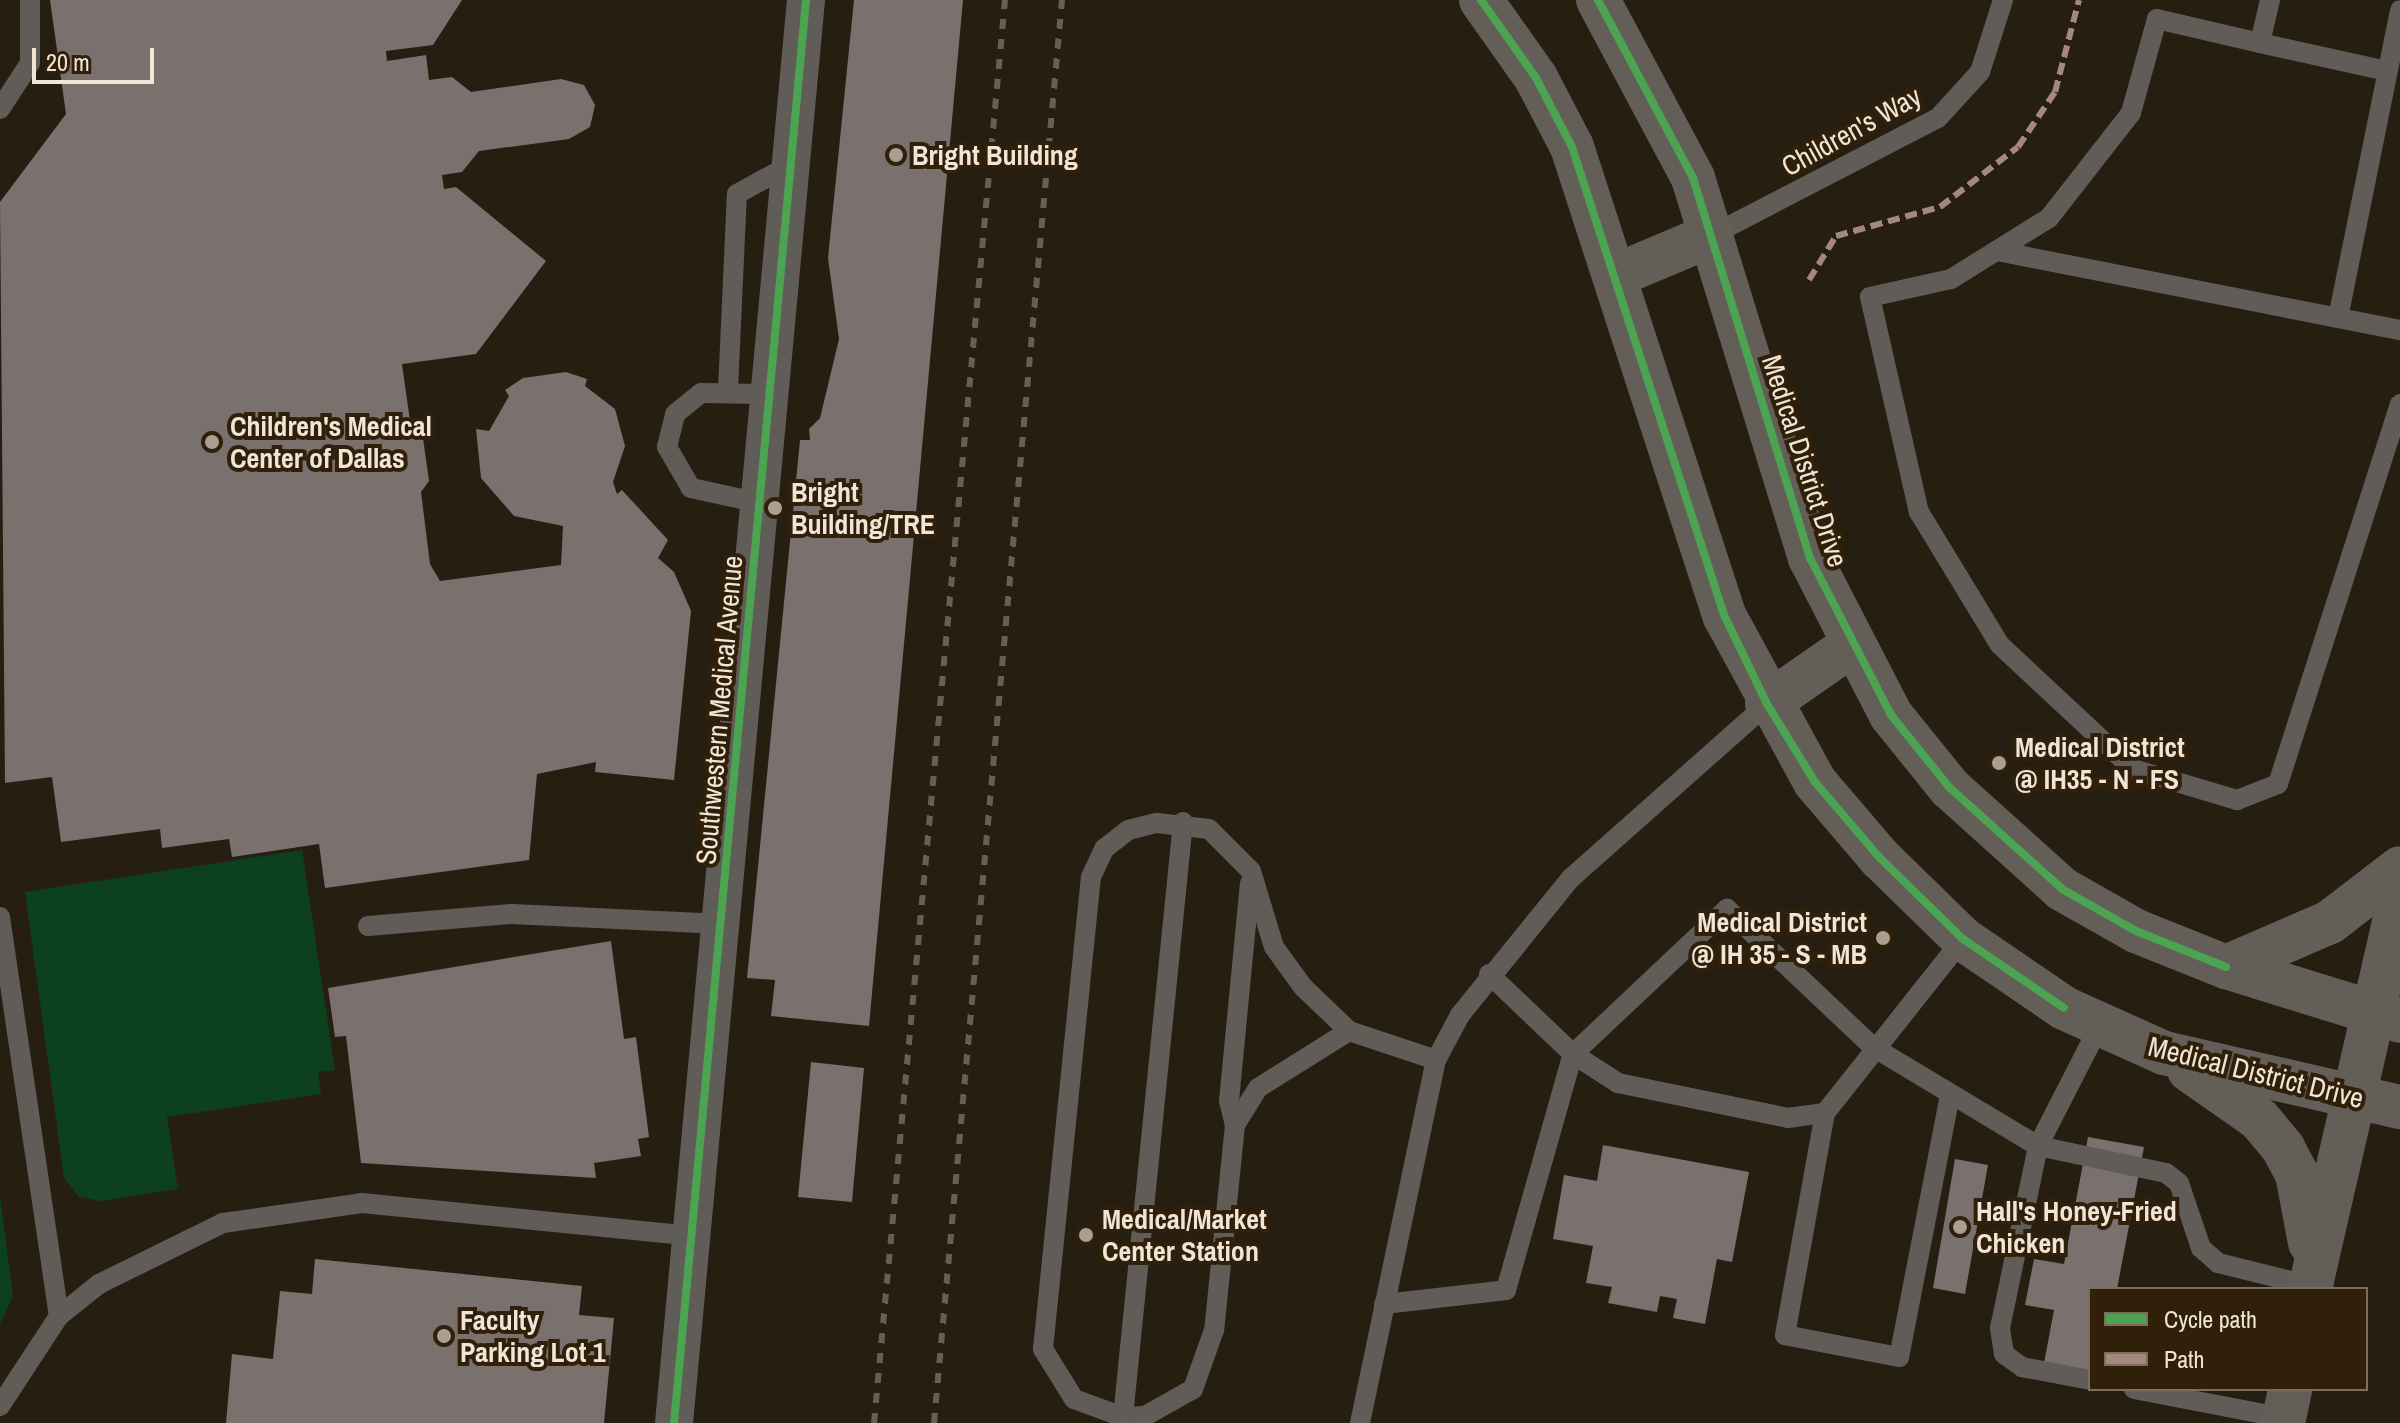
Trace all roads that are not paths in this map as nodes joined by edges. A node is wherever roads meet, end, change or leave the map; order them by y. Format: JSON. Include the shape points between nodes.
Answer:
{"nodes":[{"id":1,"x":30,"y":0,"type":"edge"},
{"id":2,"x":806,"y":0,"type":"edge"},
{"id":3,"x":1481,"y":0,"type":"edge"},
{"id":4,"x":1598,"y":0,"type":"edge"},
{"id":5,"x":2003,"y":0,"type":"edge"},
{"id":6,"x":2270,"y":0,"type":"edge"},
{"id":7,"x":2400,"y":10,"type":"edge"},
{"id":8,"x":2260,"y":43,"type":"junction"},
{"id":9,"x":2387,"y":71,"type":"junction"},
{"id":10,"x":0,"y":109,"type":"edge"},
{"id":11,"x":790,"y":165,"type":"junction"},
{"id":12,"x":1712,"y":235,"type":"junction"},
{"id":13,"x":1997,"y":251,"type":"junction"},
{"id":14,"x":1617,"y":275,"type":"junction"},
{"id":15,"x":2338,"y":318,"type":"junction"},
{"id":16,"x":2400,"y":330,"type":"edge"},
{"id":17,"x":728,"y":390,"type":"junction"},
{"id":18,"x":770,"y":394,"type":"junction"},
{"id":19,"x":2400,"y":404,"type":"edge"},
{"id":20,"x":760,"y":503,"type":"junction"},
{"id":21,"x":1850,"y":646,"type":"junction"},
{"id":22,"x":1767,"y":704,"type":"junction"},
{"id":23,"x":1183,"y":822,"type":"junction"},
{"id":24,"x":2400,"y":868,"type":"edge"},
{"id":25,"x":1251,"y":871,"type":"junction"},
{"id":26,"x":2400,"y":896,"type":"edge"},
{"id":27,"x":0,"y":917,"type":"edge"},
{"id":28,"x":722,"y":924,"type":"junction"},
{"id":29,"x":368,"y":926,"type":"dead end"},
{"id":30,"x":1963,"y":939,"type":"junction"},
{"id":31,"x":2226,"y":967,"type":"junction"},
{"id":32,"x":1489,"y":974,"type":"junction"},
{"id":33,"x":2384,"y":1018,"type":"edge"},
{"id":34,"x":2099,"y":1027,"type":"junction"},
{"id":35,"x":1349,"y":1031,"type":"junction"},
{"id":36,"x":1873,"y":1047,"type":"junction"},
{"id":37,"x":2164,"y":1053,"type":"junction"},
{"id":38,"x":1573,"y":1054,"type":"junction"},
{"id":39,"x":1436,"y":1060,"type":"junction"},
{"id":40,"x":1950,"y":1095,"type":"junction"},
{"id":41,"x":2350,"y":1096,"type":"junction"},
{"id":42,"x":2400,"y":1107,"type":"edge"},
{"id":43,"x":1825,"y":1113,"type":"junction"},
{"id":44,"x":1235,"y":1125,"type":"junction"},
{"id":45,"x":2038,"y":1146,"type":"junction"},
{"id":46,"x":694,"y":1236,"type":"junction"},
{"id":47,"x":2312,"y":1283,"type":"edge"},
{"id":48,"x":1384,"y":1304,"type":"junction"},
{"id":49,"x":59,"y":1316,"type":"junction"},
{"id":50,"x":2088,"y":1380,"type":"edge"},
{"id":51,"x":2148,"y":1391,"type":"edge"},
{"id":52,"x":0,"y":1406,"type":"edge"},
{"id":53,"x":2286,"y":1410,"type":"edge"},
{"id":54,"x":1123,"y":1417,"type":"junction"},
{"id":55,"x":674,"y":1423,"type":"edge"},
{"id":56,"x":1360,"y":1423,"type":"edge"}],
"edges":[{"from":1,"to":10,"type":"lane","via":[[30,63]]},
{"from":2,"to":11,"type":"street","name":"Southwestern Medical Avenue"},
{"from":3,"to":14,"type":"main road","name":"Medical District Drive","via":[[1536,78],[1572,147]]},
{"from":4,"to":12,"type":"main road","name":"Medical District Drive","via":[[1657,100]]},
{"from":5,"to":12,"type":"lane","name":"Children's Way","via":[[1980,72],[1938,118]]},
{"from":6,"to":8,"type":"lane"},
{"from":7,"to":9,"type":"lane"},
{"from":8,"to":9,"type":"lane"},
{"from":8,"to":13,"type":"lane","via":[[2157,19],[2131,113],[2049,218]]},
{"from":9,"to":15,"type":"lane"},
{"from":11,"to":17,"type":"lane","via":[[737,194]]},
{"from":11,"to":18,"type":"street","name":"Southwestern Medical Avenue"},
{"from":12,"to":14,"type":"main road"},
{"from":12,"to":21,"type":"main road","name":"Medical District Drive","via":[[1784,482]]},
{"from":13,"to":15,"type":"lane"},
{"from":13,"to":19,"type":"lane","via":[[1951,279],[1870,297],[1919,512],[2000,645],[2133,769],[2237,800],[2278,784]]},
{"from":14,"to":22,"type":"main road","name":"Medical District Drive","via":[[1716,591]]},
{"from":15,"to":16,"type":"lane"},
{"from":17,"to":18,"type":"lane"},
{"from":17,"to":20,"type":"lane","via":[[701,393],[675,414],[671,463],[698,492]]},
{"from":18,"to":20,"type":"street","name":"Southwestern Medical Avenue"},
{"from":20,"to":28,"type":"street","name":"Southwestern Medical Avenue"},
{"from":21,"to":22,"type":"main road"},
{"from":21,"to":31,"type":"main road","name":"Medical District Drive","via":[[1891,715],[2006,842],[2062,889],[2136,931]]},
{"from":22,"to":30,"type":"main road","name":"Medical District Drive","via":[[1852,826]]},
{"from":22,"to":32,"type":"lane","via":[[1570,879]]},
{"from":23,"to":25,"type":"lane","via":[[1209,829]]},
{"from":23,"to":54,"type":"lane"},
{"from":23,"to":54,"type":"lane","via":[[1128,830],[1104,849],[1091,877],[1055,1222],[1043,1349],[1074,1399]]},
{"from":24,"to":31,"type":"main road","via":[[2330,922]]},
{"from":25,"to":35,"type":"lane","via":[[1274,947],[1303,987]]},
{"from":25,"to":44,"type":"lane","via":[[1229,1101]]},
{"from":26,"to":33,"type":"main road"},
{"from":27,"to":49,"type":"lane"},
{"from":28,"to":29,"type":"lane","via":[[512,914]]},
{"from":28,"to":46,"type":"street","name":"Southwestern Medical Avenue"},
{"from":30,"to":34,"type":"main road","name":"Medical District Drive"},
{"from":30,"to":36,"type":"lane"},
{"from":31,"to":33,"type":"main road","name":"Medical District Drive"},
{"from":32,"to":38,"type":"lane"},
{"from":32,"to":39,"type":"lane"},
{"from":33,"to":41,"type":"main road"},
{"from":34,"to":37,"type":"main road","name":"Medical District Drive"},
{"from":34,"to":45,"type":"lane"},
{"from":35,"to":39,"type":"lane"},
{"from":35,"to":44,"type":"lane","via":[[1258,1088]]},
{"from":36,"to":38,"type":"lane","via":[[1727,909]]},
{"from":36,"to":40,"type":"lane"},
{"from":36,"to":43,"type":"lane"},
{"from":37,"to":41,"type":"main road","name":"Medical District Drive"},
{"from":37,"to":47,"type":"main road","via":[[2259,1119],[2283,1148],[2308,1218]]},
{"from":38,"to":43,"type":"lane","via":[[1618,1083],[1788,1118]]},
{"from":38,"to":48,"type":"lane","via":[[1506,1290]]},
{"from":39,"to":48,"type":"lane"},
{"from":40,"to":43,"type":"lane","via":[[1899,1357],[1785,1335]]},
{"from":40,"to":45,"type":"lane"},
{"from":41,"to":42,"type":"main road","name":"Medical District Drive"},
{"from":41,"to":47,"type":"main road"},
{"from":44,"to":54,"type":"lane","via":[[1204,1367],[1193,1389],[1171,1405]]},
{"from":45,"to":47,"type":"lane","via":[[2166,1173],[2185,1196],[2201,1248],[2218,1263]]},
{"from":45,"to":50,"type":"lane","via":[[2000,1328],[2004,1354],[2022,1367]]},
{"from":46,"to":49,"type":"lane","via":[[362,1203],[286,1210],[223,1223],[146,1258]]},
{"from":46,"to":55,"type":"street","name":"Southwestern Medical Avenue"},
{"from":48,"to":56,"type":"lane"},
{"from":49,"to":52,"type":"lane"},
{"from":51,"to":53,"type":"lane"}]}
